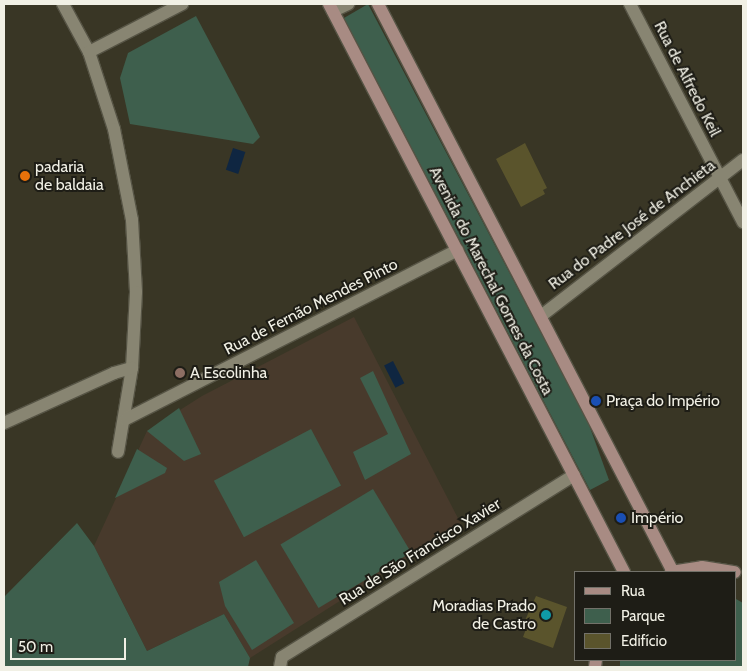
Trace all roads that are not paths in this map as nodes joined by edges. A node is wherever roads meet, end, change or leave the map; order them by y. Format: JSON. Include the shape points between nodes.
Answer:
{"nodes":[{"id":1,"x":63,"y":4,"type":"edge"},
{"id":2,"x":182,"y":4,"type":"edge"},
{"id":3,"x":348,"y":4,"type":"edge"},
{"id":4,"x":378,"y":4,"type":"edge"},
{"id":5,"x":630,"y":4,"type":"edge"},
{"id":6,"x":331,"y":8,"type":"edge"},
{"id":7,"x":89,"y":52,"type":"junction"},
{"id":8,"x":743,"y":160,"type":"edge"},
{"id":9,"x":720,"y":180,"type":"junction"},
{"id":10,"x":743,"y":222,"type":"edge"},
{"id":11,"x":457,"y":250,"type":"junction"},
{"id":12,"x":541,"y":316,"type":"junction"},
{"id":13,"x":132,"y":368,"type":"junction"},
{"id":14,"x":126,"y":419,"type":"junction"},
{"id":15,"x":4,"y":423,"type":"edge"},
{"id":16,"x":118,"y":452,"type":"dead end"},
{"id":17,"x":574,"y":475,"type":"junction"},
{"id":18,"x":623,"y":571,"type":"edge"},
{"id":19,"x":671,"y":571,"type":"edge"},
{"id":20,"x":678,"y":571,"type":"edge"},
{"id":21,"x":728,"y":571,"type":"edge"},
{"id":22,"x":281,"y":662,"type":"edge"}],
"edges":[{"from":1,"to":7,"type":"street"},
{"from":2,"to":7,"type":"street"},
{"from":3,"to":6,"type":"street"},
{"from":4,"to":12,"type":"main road","name":"Avenida do Marechal Gomes da Costa"},
{"from":5,"to":9,"type":"street","name":"Rua de Alfredo Keil"},
{"from":6,"to":11,"type":"main road","name":"Avenida do Marechal Gomes da Costa"},
{"from":7,"to":13,"type":"street","via":[[114,129],[132,220],[136,292]]},
{"from":8,"to":9,"type":"street","name":"Rua do Padre José de Anchieta"},
{"from":9,"to":10,"type":"street","name":"Rua de Alfredo Keil"},
{"from":9,"to":12,"type":"street","name":"Rua do Padre José de Anchieta"},
{"from":11,"to":14,"type":"street","name":"Rua de Fernão Mendes Pinto"},
{"from":11,"to":17,"type":"main road","name":"Avenida do Marechal Gomes da Costa"},
{"from":12,"to":19,"type":"main road","name":"Avenida do Marechal Gomes da Costa"},
{"from":13,"to":14,"type":"street"},
{"from":13,"to":15,"type":"street"},
{"from":14,"to":16,"type":"street"},
{"from":17,"to":18,"type":"main road","name":"Avenida do Marechal Gomes da Costa"},
{"from":17,"to":22,"type":"street","name":"Rua de São Francisco Xavier"},
{"from":20,"to":21,"type":"main road","via":[[702,567]]}]}
